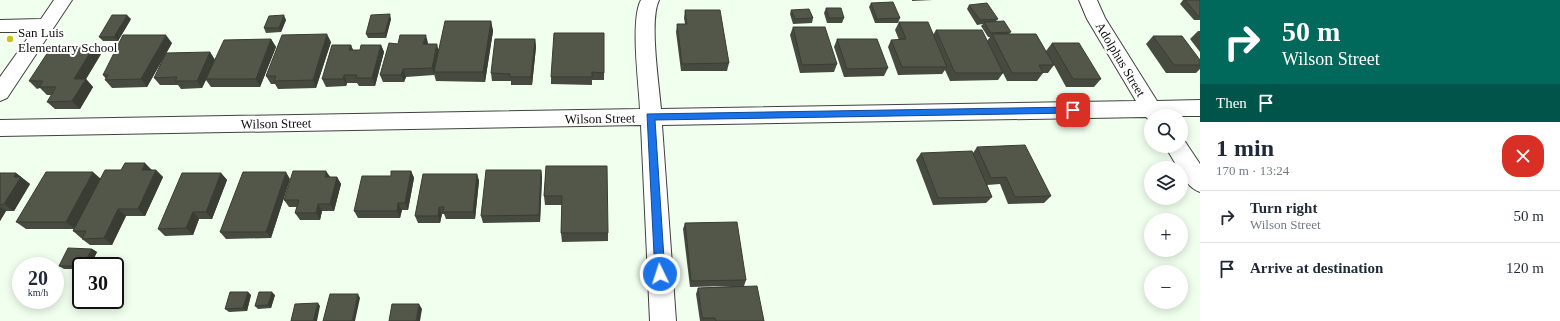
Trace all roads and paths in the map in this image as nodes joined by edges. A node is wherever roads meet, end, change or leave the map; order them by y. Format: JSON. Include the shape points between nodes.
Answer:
{"nodes":[{"id":1,"x":63,"y":0,"type":"edge"},
{"id":2,"x":650,"y":0,"type":"edge"},
{"id":3,"x":1088,"y":0,"type":"edge"},
{"id":4,"x":46,"y":25,"type":"junction"},
{"id":5,"x":0,"y":26,"type":"edge"},
{"id":6,"x":0,"y":93,"type":"edge"},
{"id":7,"x":1200,"y":108,"type":"edge"},
{"id":8,"x":1152,"y":109,"type":"edge"},
{"id":9,"x":1188,"y":109,"type":"edge"},
{"id":10,"x":1144,"y":112,"type":"edge"},
{"id":11,"x":650,"y":117,"type":"junction"},
{"id":12,"x":0,"y":128,"type":"edge"},
{"id":13,"x":1181,"y":153,"type":"edge"},
{"id":14,"x":1200,"y":183,"type":"edge"},
{"id":15,"x":663,"y":321,"type":"edge"}],
"edges":[{"from":1,"to":4,"type":"street"},
{"from":2,"to":11,"type":"street","via":[[647,6],[646,38]]},
{"from":3,"to":8,"type":"street","name":"Adolphus Street","via":[[1096,19]]},
{"from":4,"to":5,"type":"street"},
{"from":4,"to":6,"type":"street"},
{"from":7,"to":9,"type":"street","name":"Wilson Street"},
{"from":10,"to":11,"type":"street","name":"Wilson Street"},
{"from":11,"to":12,"type":"street","name":"Wilson Street"},
{"from":11,"to":15,"type":"street"},
{"from":13,"to":14,"type":"street"}]}
